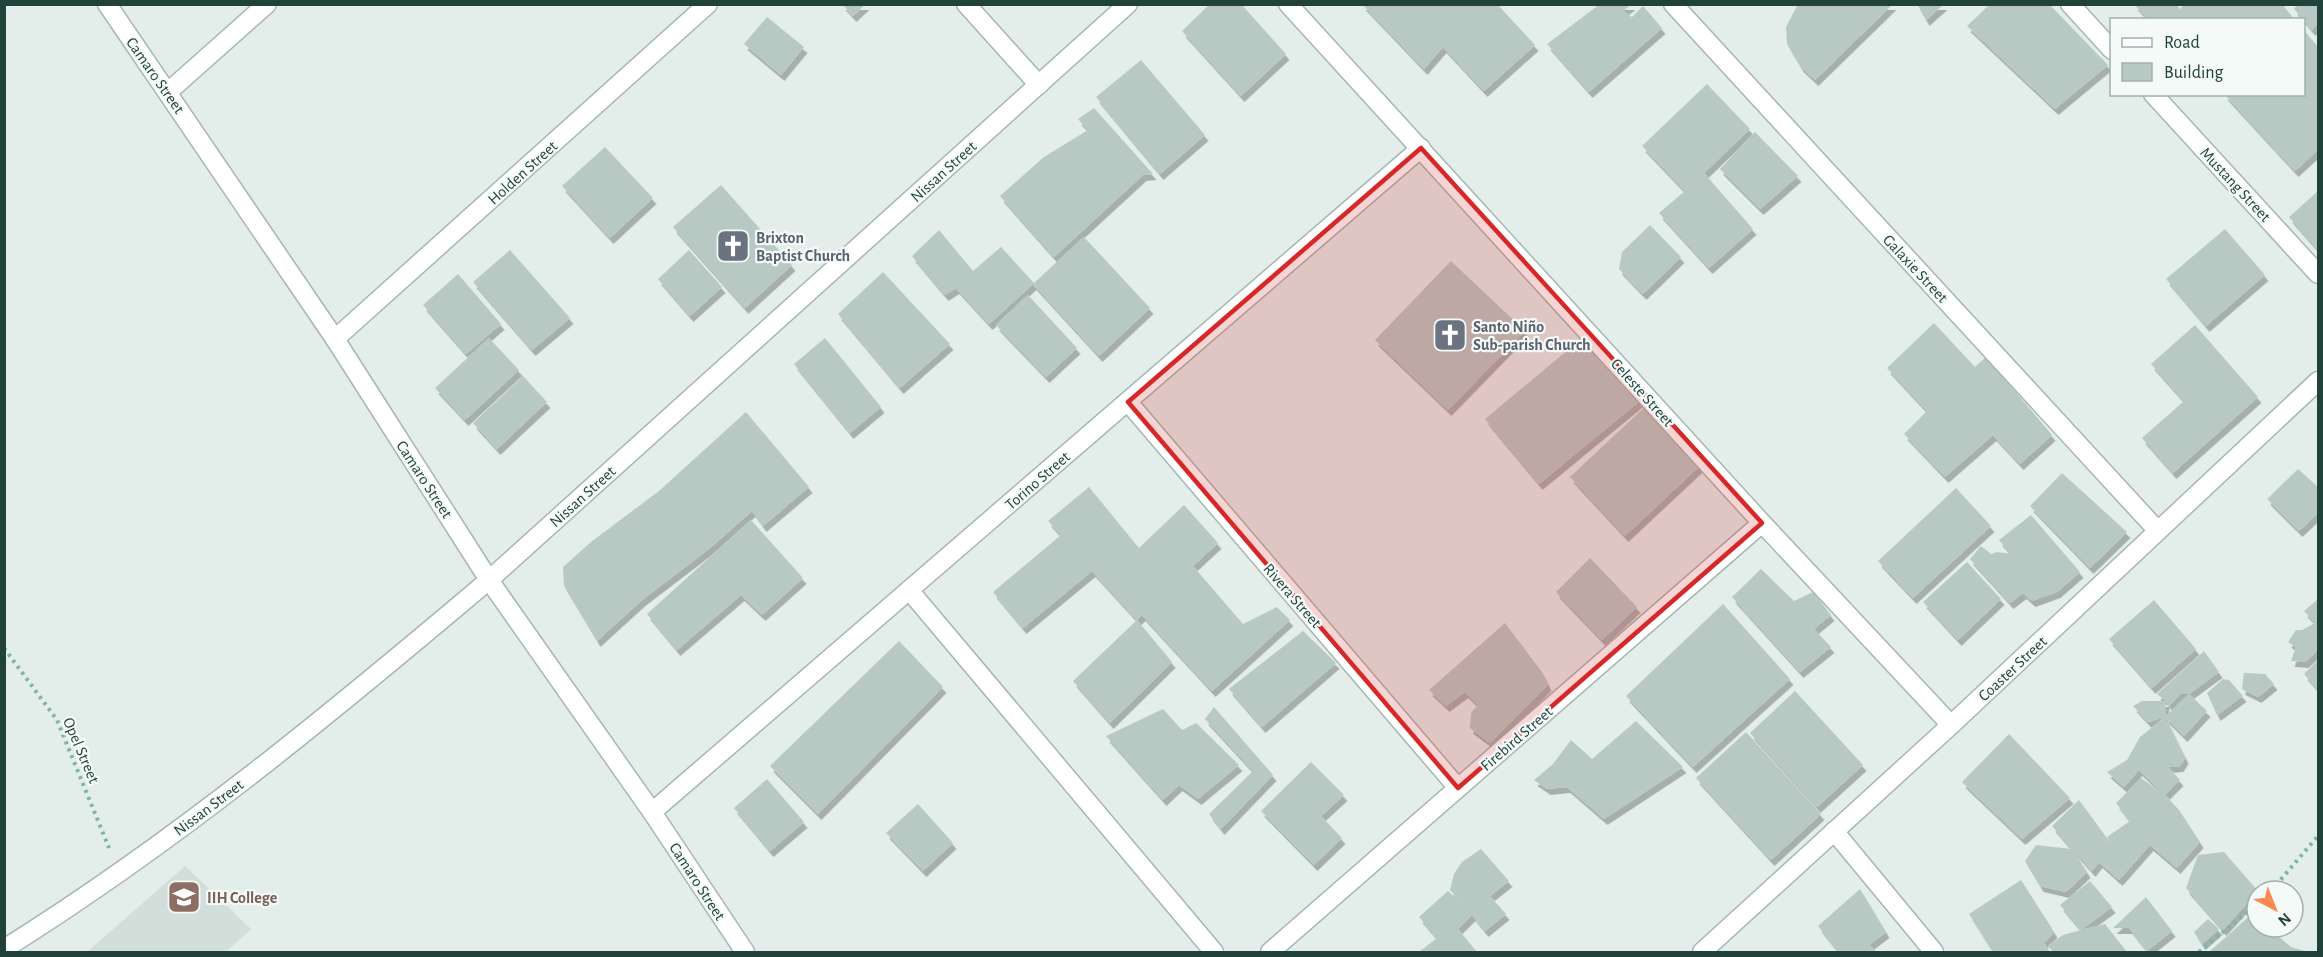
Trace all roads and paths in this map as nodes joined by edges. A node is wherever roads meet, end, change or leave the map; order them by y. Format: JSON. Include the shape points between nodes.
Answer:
{"nodes":[{"id":1,"x":107,"y":4,"type":"edge"},
{"id":2,"x":267,"y":4,"type":"edge"},
{"id":3,"x":708,"y":4,"type":"edge"},
{"id":4,"x":966,"y":4,"type":"edge"},
{"id":5,"x":1128,"y":4,"type":"edge"},
{"id":6,"x":1288,"y":4,"type":"edge"},
{"id":7,"x":1673,"y":4,"type":"edge"},
{"id":8,"x":2070,"y":4,"type":"edge"},
{"id":9,"x":2110,"y":48,"type":"edge"},
{"id":10,"x":1040,"y":85,"type":"junction"},
{"id":11,"x":168,"y":92,"type":"junction"},
{"id":12,"x":2155,"y":96,"type":"edge"},
{"id":13,"x":1421,"y":148,"type":"junction"},
{"id":14,"x":2319,"y":274,"type":"edge"},
{"id":15,"x":335,"y":339,"type":"junction"},
{"id":16,"x":2319,"y":381,"type":"edge"},
{"id":17,"x":1128,"y":402,"type":"junction"},
{"id":18,"x":1762,"y":523,"type":"junction"},
{"id":19,"x":2158,"y":531,"type":"junction"},
{"id":20,"x":489,"y":580,"type":"junction"},
{"id":21,"x":909,"y":590,"type":"junction"},
{"id":22,"x":4,"y":648,"type":"edge"},
{"id":23,"x":1951,"y":725,"type":"junction"},
{"id":24,"x":1458,"y":788,"type":"junction"},
{"id":25,"x":652,"y":812,"type":"junction"},
{"id":26,"x":1834,"y":831,"type":"junction"},
{"id":27,"x":2319,"y":836,"type":"edge"},
{"id":28,"x":119,"y":873,"type":"junction"},
{"id":29,"x":2281,"y":879,"type":"edge"},
{"id":30,"x":2245,"y":914,"type":"edge"},
{"id":31,"x":4,"y":949,"type":"edge"},
{"id":32,"x":745,"y":952,"type":"edge"},
{"id":33,"x":1214,"y":952,"type":"edge"},
{"id":34,"x":1270,"y":952,"type":"edge"},
{"id":35,"x":1702,"y":952,"type":"edge"},
{"id":36,"x":1934,"y":952,"type":"edge"},
{"id":37,"x":2199,"y":952,"type":"edge"}],
"edges":[{"from":1,"to":11,"type":"street","name":"Camaro Street"},
{"from":2,"to":11,"type":"street"},
{"from":3,"to":15,"type":"street","name":"Holden Street"},
{"from":4,"to":10,"type":"street"},
{"from":5,"to":10,"type":"street","name":"Nissan Street"},
{"from":6,"to":13,"type":"street","name":"Celeste Street"},
{"from":7,"to":19,"type":"street","name":"Galaxie Street"},
{"from":8,"to":9,"type":"street"},
{"from":10,"to":20,"type":"street","name":"Nissan Street"},
{"from":11,"to":15,"type":"street","name":"Camaro Street"},
{"from":12,"to":14,"type":"street","name":"Mustang Street"},
{"from":13,"to":17,"type":"street","name":"Torino Street"},
{"from":13,"to":18,"type":"street","name":"Celeste Street"},
{"from":15,"to":20,"type":"street","name":"Camaro Street"},
{"from":16,"to":19,"type":"street","name":"Coaster Street"},
{"from":17,"to":21,"type":"street","name":"Torino Street"},
{"from":17,"to":24,"type":"street","name":"Rivera Street"},
{"from":18,"to":23,"type":"street","name":"Celeste Street"},
{"from":18,"to":24,"type":"street","name":"Firebird Street"},
{"from":19,"to":23,"type":"street","name":"Coaster Street"},
{"from":20,"to":25,"type":"street","name":"Camaro Street"},
{"from":20,"to":28,"type":"street","name":"Nissan Street","via":[[237,786]]},
{"from":21,"to":25,"type":"street","name":"Torino Street"},
{"from":21,"to":33,"type":"street"},
{"from":22,"to":28,"type":"path","name":"Opel Street","via":[[57,720]]},
{"from":23,"to":26,"type":"street","name":"Coaster Street"},
{"from":24,"to":34,"type":"street","name":"Firebird Street"},
{"from":25,"to":32,"type":"street","name":"Camaro Street"},
{"from":26,"to":35,"type":"street","name":"Coaster Street"},
{"from":26,"to":36,"type":"street"},
{"from":27,"to":29,"type":"path"},
{"from":28,"to":31,"type":"street","name":"Nissan Street"},
{"from":30,"to":37,"type":"path"}]}
